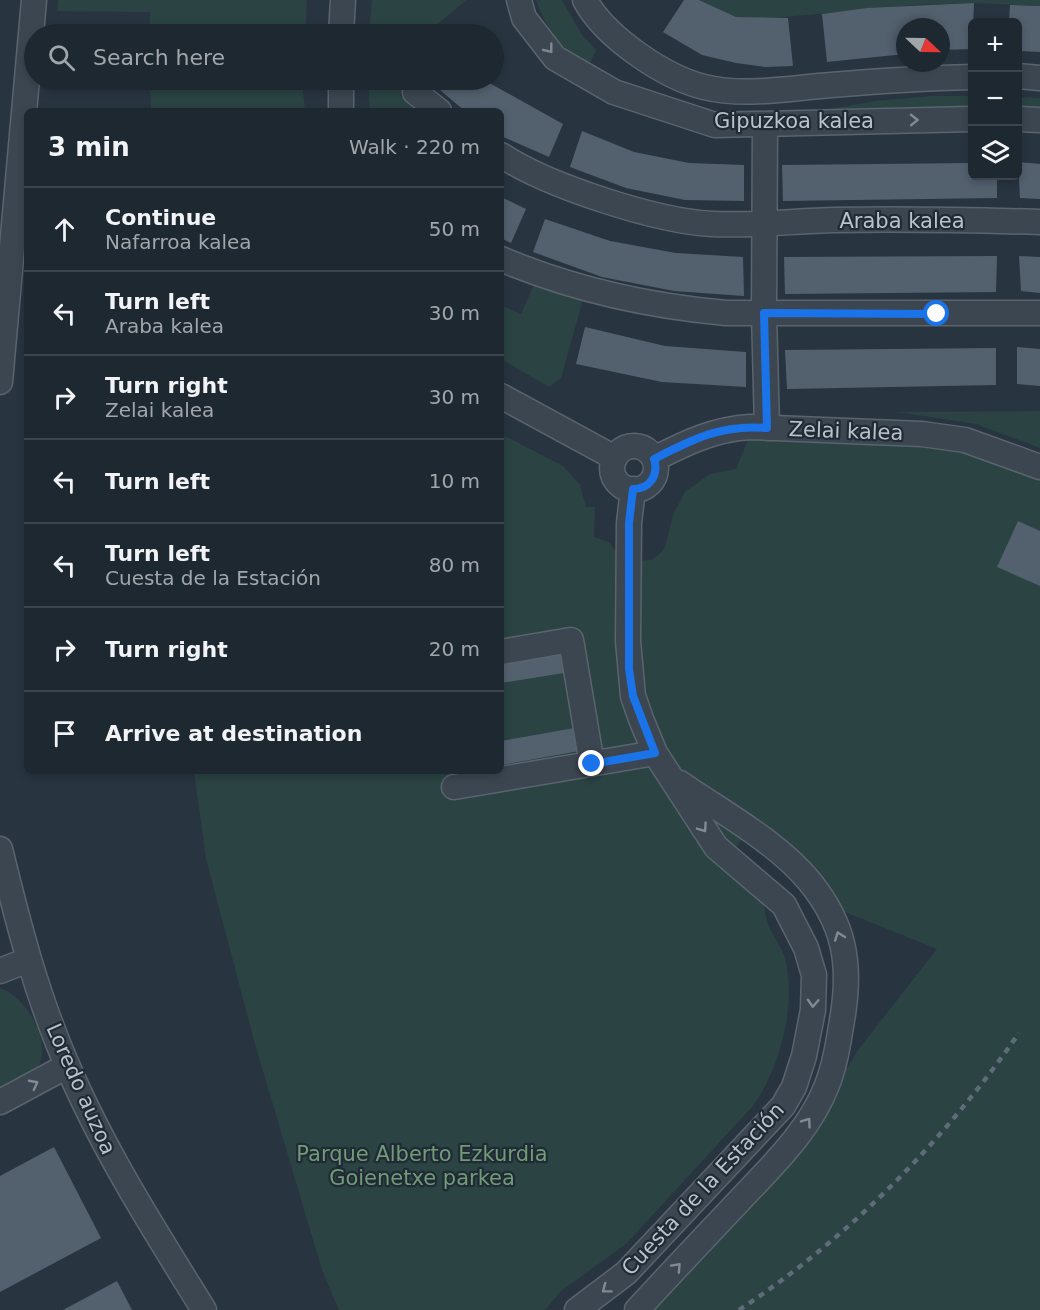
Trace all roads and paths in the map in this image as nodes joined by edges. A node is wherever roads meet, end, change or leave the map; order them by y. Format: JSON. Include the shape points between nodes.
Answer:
{"nodes":[{"id":1,"x":34,"y":0,"type":"edge"},
{"id":2,"x":343,"y":0,"type":"edge"},
{"id":3,"x":519,"y":0,"type":"edge"},
{"id":4,"x":585,"y":0,"type":"edge"},
{"id":5,"x":32,"y":24,"type":"edge"},
{"id":6,"x":342,"y":24,"type":"edge"},
{"id":7,"x":1022,"y":76,"type":"edge"},
{"id":8,"x":968,"y":77,"type":"edge"},
{"id":9,"x":1040,"y":78,"type":"edge"},
{"id":10,"x":26,"y":90,"type":"edge"},
{"id":11,"x":341,"y":90,"type":"edge"},
{"id":12,"x":415,"y":92,"type":"dead end"},
{"id":13,"x":24,"y":108,"type":"edge"},
{"id":14,"x":341,"y":108,"type":"edge"},
{"id":15,"x":435,"y":108,"type":"edge"},
{"id":16,"x":24,"y":112,"type":"edge"},
{"id":17,"x":968,"y":119,"type":"edge"},
{"id":18,"x":1022,"y":119,"type":"edge"},
{"id":19,"x":1040,"y":120,"type":"edge"},
{"id":20,"x":765,"y":124,"type":"junction"},
{"id":21,"x":504,"y":156,"type":"edge"},
{"id":22,"x":1040,"y":222,"type":"edge"},
{"id":23,"x":764,"y":225,"type":"junction"},
{"id":24,"x":504,"y":260,"type":"edge"},
{"id":25,"x":764,"y":313,"type":"junction"},
{"id":26,"x":1040,"y":313,"type":"edge"},
{"id":27,"x":0,"y":382,"type":"edge"},
{"id":28,"x":504,"y":398,"type":"edge"},
{"id":29,"x":767,"y":428,"type":"junction"},
{"id":30,"x":615,"y":458,"type":"junction"},
{"id":31,"x":654,"y":459,"type":"junction"},
{"id":32,"x":1040,"y":467,"type":"edge"},
{"id":33,"x":633,"y":489,"type":"junction"},
{"id":34,"x":504,"y":651,"type":"edge"},
{"id":35,"x":655,"y":753,"type":"junction"},
{"id":36,"x":592,"y":764,"type":"junction"},
{"id":37,"x":673,"y":778,"type":"junction"},
{"id":38,"x":465,"y":780,"type":"edge"},
{"id":39,"x":0,"y":849,"type":"edge"},
{"id":40,"x":28,"y":960,"type":"junction"},
{"id":41,"x":0,"y":971,"type":"edge"},
{"id":42,"x":67,"y":1066,"type":"junction"},
{"id":43,"x":0,"y":1102,"type":"edge"},
{"id":44,"x":204,"y":1310,"type":"edge"},
{"id":45,"x":577,"y":1310,"type":"edge"},
{"id":46,"x":637,"y":1310,"type":"edge"}],
"edges":[{"from":1,"to":5,"type":"street"},
{"from":2,"to":6,"type":"street"},
{"from":3,"to":20,"type":"street","name":"Gipuzkoa kalea","one_way":true,"via":[[524,18],[555,58],[614,92],[715,124]]},
{"from":4,"to":8,"type":"street","via":[[621,40],[667,73],[704,87],[749,92]]},
{"from":7,"to":9,"type":"street"},
{"from":10,"to":13,"type":"street"},
{"from":11,"to":14,"type":"street"},
{"from":12,"to":15,"type":"street"},
{"from":16,"to":27,"type":"street"},
{"from":20,"to":17,"type":"street","name":"Gipuzkoa kalea","one_way":true},
{"from":18,"to":19,"type":"street"},
{"from":20,"to":23,"type":"street"},
{"from":21,"to":23,"type":"street","name":"Araba kalea","via":[[579,192],[651,213],[710,224]]},
{"from":22,"to":23,"type":"street","name":"Araba kalea","via":[[833,220]]},
{"from":23,"to":25,"type":"street"},
{"from":24,"to":25,"type":"street","via":[[578,288],[630,300],[726,313]]},
{"from":25,"to":26,"type":"street"},
{"from":25,"to":29,"type":"street"},
{"from":28,"to":30,"type":"street"},
{"from":29,"to":31,"type":"street","name":"Zelai kalea","via":[[725,428]]},
{"from":29,"to":32,"type":"street","name":"Zelai kalea","via":[[922,434],[966,440]]},
{"from":30,"to":31,"type":"street","via":[[631,446],[644,449]]},
{"from":30,"to":33,"type":"street","via":[[616,479]]},
{"from":31,"to":33,"type":"street","via":[[656,470],[652,480]]},
{"from":33,"to":35,"type":"street","name":"Cuesta de la Estación","via":[[629,523],[629,669],[633,696]]},
{"from":34,"to":36,"type":"street","via":[[572,640]]},
{"from":35,"to":36,"type":"street"},
{"from":35,"to":37,"type":"street","name":"Cuesta de la Estación"},
{"from":36,"to":38,"type":"street"},
{"from":37,"to":45,"type":"street","name":"Cuesta de la Estación","one_way":true,"via":[[716,847],[784,905],[806,948],[814,975],[813,1010],[804,1056],[783,1106],[626,1273]]},
{"from":46,"to":37,"type":"street","name":"Cuesta de la Estación","one_way":true,"via":[[787,1149],[815,1111],[836,1058],[848,982],[840,937],[811,884],[779,852]]},
{"from":39,"to":40,"type":"street","name":"Loredo auzoa"},
{"from":40,"to":41,"type":"street"},
{"from":40,"to":42,"type":"street","name":"Loredo auzoa"},
{"from":43,"to":42,"type":"street","one_way":true},
{"from":42,"to":44,"type":"street","name":"Loredo auzoa","via":[[124,1182]]}]}
